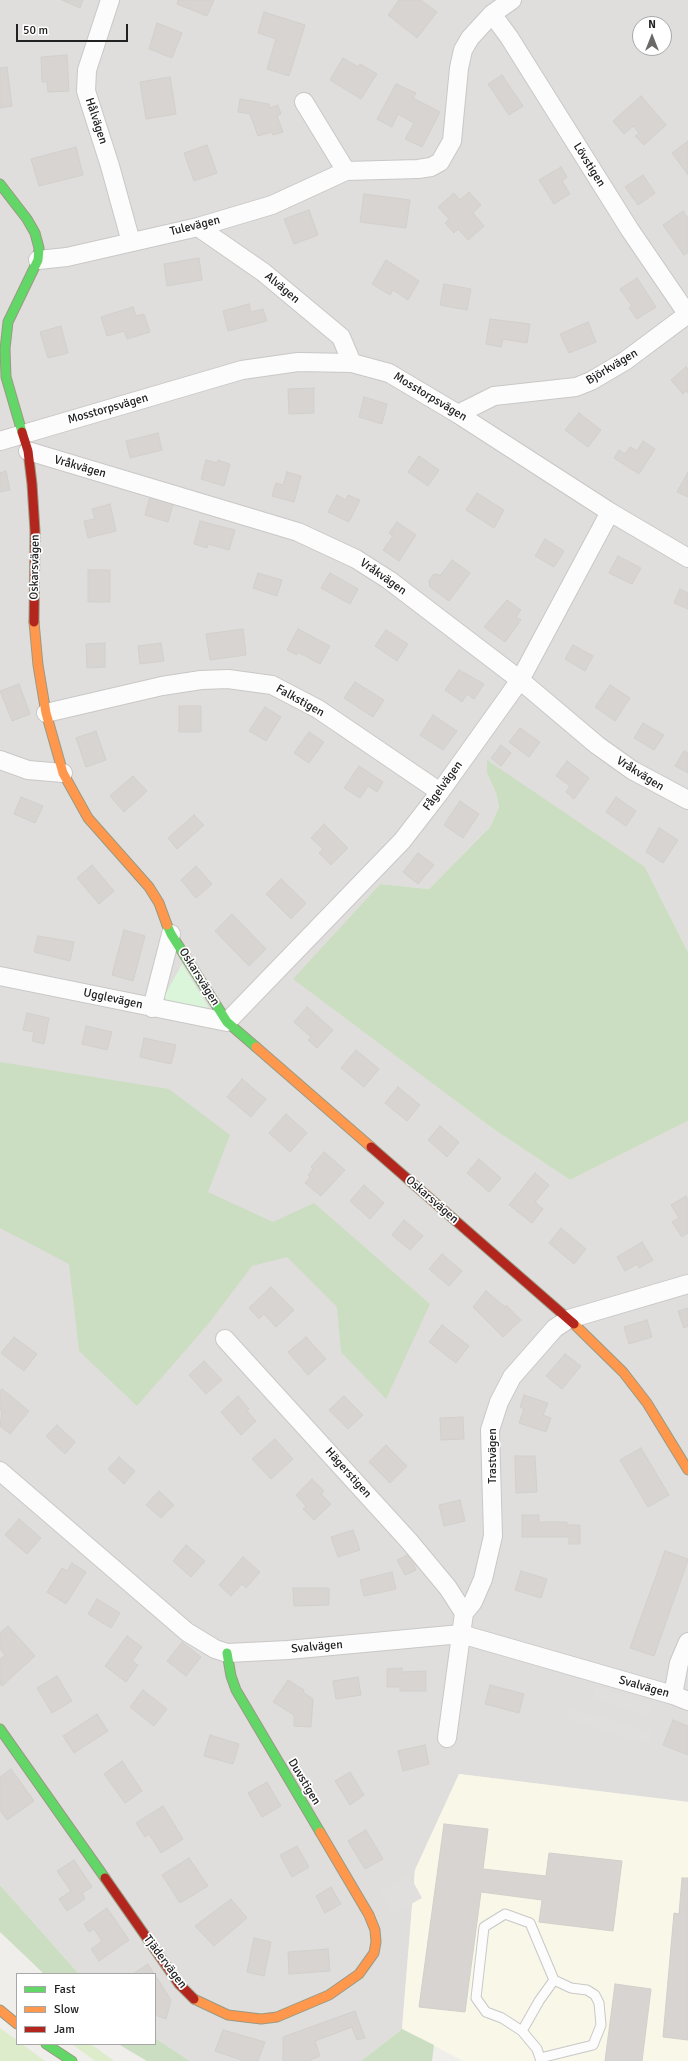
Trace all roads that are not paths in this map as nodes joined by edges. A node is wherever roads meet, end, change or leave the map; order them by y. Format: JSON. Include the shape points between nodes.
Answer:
{"nodes":[{"id":1,"x":110,"y":0,"type":"edge"},
{"id":2,"x":512,"y":0,"type":"edge"},
{"id":3,"x":492,"y":14,"type":"junction"},
{"id":4,"x":304,"y":102,"type":"dead end"},
{"id":5,"x":346,"y":171,"type":"junction"},
{"id":6,"x":0,"y":184,"type":"edge"},
{"id":7,"x":198,"y":226,"type":"junction"},
{"id":8,"x":131,"y":242,"type":"junction"},
{"id":9,"x":38,"y":260,"type":"junction"},
{"id":10,"x":688,"y":315,"type":"edge"},
{"id":11,"x":352,"y":363,"type":"junction"},
{"id":12,"x":458,"y":414,"type":"junction"},
{"id":13,"x":24,"y":434,"type":"junction"},
{"id":14,"x":0,"y":441,"type":"edge"},
{"id":15,"x":28,"y":451,"type":"junction"},
{"id":16,"x":610,"y":512,"type":"junction"},
{"id":17,"x":688,"y":558,"type":"edge"},
{"id":18,"x":520,"y":680,"type":"junction"},
{"id":19,"x":46,"y":713,"type":"junction"},
{"id":20,"x":0,"y":760,"type":"edge"},
{"id":21,"x":63,"y":773,"type":"junction"},
{"id":22,"x":440,"y":792,"type":"junction"},
{"id":23,"x":688,"y":800,"type":"edge"},
{"id":24,"x":172,"y":934,"type":"junction"},
{"id":25,"x":0,"y":976,"type":"edge"},
{"id":26,"x":152,"y":1008,"type":"junction"},
{"id":27,"x":226,"y":1022,"type":"junction"},
{"id":28,"x":688,"y":1284,"type":"edge"},
{"id":29,"x":569,"y":1319,"type":"junction"},
{"id":30,"x":225,"y":1339,"type":"dead end"},
{"id":31,"x":688,"y":1470,"type":"edge"},
{"id":32,"x":2,"y":1478,"type":"edge"},
{"id":33,"x":464,"y":1613,"type":"junction"},
{"id":34,"x":461,"y":1634,"type":"junction"},
{"id":35,"x":688,"y":1642,"type":"edge"},
{"id":36,"x":227,"y":1653,"type":"junction"},
{"id":37,"x":684,"y":1665,"type":"edge"},
{"id":38,"x":680,"y":1698,"type":"edge"},
{"id":39,"x":0,"y":1729,"type":"edge"},
{"id":40,"x":447,"y":1738,"type":"dead end"},
{"id":41,"x":371,"y":1920,"type":"joint"},
{"id":42,"x":554,"y":1980,"type":"junction"},
{"id":43,"x":0,"y":2010,"type":"edge"},
{"id":44,"x":16,"y":2023,"type":"edge"},
{"id":45,"x":522,"y":2032,"type":"junction"},
{"id":46,"x":48,"y":2045,"type":"edge"},
{"id":47,"x":540,"y":2059,"type":"edge"},
{"id":48,"x":72,"y":2061,"type":"edge"}],
"edges":[{"from":1,"to":8,"type":"street","name":"Hålvägen","via":[[87,70],[86,91]]},
{"from":2,"to":3,"type":"street","name":"Tulevägen"},
{"from":3,"to":5,"type":"street","name":"Tulevägen","via":[[470,38],[463,50],[452,141],[440,162],[431,167],[418,169]]},
{"from":3,"to":10,"type":"street","name":"Lövstigen","via":[[630,230]]},
{"from":4,"to":5,"type":"street"},
{"from":5,"to":7,"type":"street","name":"Tulevägen","via":[[272,205]]},
{"from":6,"to":9,"type":"street","name":"Oskarsvägen","via":[[23,212],[35,232],[39,248]]},
{"from":7,"to":8,"type":"street","name":"Tulevägen"},
{"from":7,"to":11,"type":"street","name":"Alvägen","via":[[263,272],[342,337]]},
{"from":8,"to":9,"type":"street","name":"Tulevägen","via":[[67,257]]},
{"from":9,"to":13,"type":"street","name":"Oskarsvägen","via":[[8,322],[5,336],[6,377]]},
{"from":10,"to":12,"type":"street","name":"Björkvägen","via":[[625,361],[591,381],[571,387],[494,396]]},
{"from":11,"to":12,"type":"street","name":"Mosstorpsvägen","via":[[389,373]]},
{"from":11,"to":13,"type":"street","name":"Mosstorpsvägen","via":[[298,362],[242,370]]},
{"from":12,"to":16,"type":"street","name":"Mosstorpsvägen"},
{"from":13,"to":14,"type":"street","name":"Mosstorpsvägen"},
{"from":13,"to":15,"type":"street","name":"Oskarsvägen"},
{"from":15,"to":18,"type":"street","name":"Vråkvägen","via":[[298,532],[326,544],[356,558],[389,580]]},
{"from":15,"to":19,"type":"street","name":"Oskarsvägen","via":[[36,531],[34,624]]},
{"from":16,"to":17,"type":"street","name":"Mosstorpsvägen"},
{"from":16,"to":18,"type":"street","name":"Fågelvägen"},
{"from":18,"to":22,"type":"street","name":"Fågelvägen"},
{"from":18,"to":23,"type":"street","name":"Vråkvägen","via":[[632,770]]},
{"from":19,"to":21,"type":"street","name":"Oskarsvägen"},
{"from":19,"to":22,"type":"street","name":"Falkstigen","via":[[162,686],[201,680],[228,679],[272,685],[318,709]]},
{"from":20,"to":21,"type":"street","via":[[28,770]]},
{"from":21,"to":24,"type":"street","name":"Oskarsvägen","via":[[88,818],[149,887]]},
{"from":22,"to":27,"type":"street","name":"Fågelvägen","via":[[402,841]]},
{"from":24,"to":26,"type":"street","name":"Oskarsvägen"},
{"from":24,"to":27,"type":"street","name":"Oskarsvägen"},
{"from":25,"to":26,"type":"street","name":"Ugglevägen"},
{"from":26,"to":27,"type":"street","name":"Ugglevägen"},
{"from":27,"to":29,"type":"street","name":"Oskarsvägen"},
{"from":28,"to":29,"type":"street","name":"Trastvägen"},
{"from":29,"to":31,"type":"street","name":"Oskarsvägen","via":[[623,1372],[647,1403]]},
{"from":29,"to":33,"type":"street","name":"Trastvägen","via":[[555,1328],[512,1376],[499,1402],[490,1430],[493,1536],[483,1579]]},
{"from":30,"to":33,"type":"street","name":"Hägerstigen","via":[[409,1541],[448,1588]]},
{"from":32,"to":36,"type":"street","name":"Svalvägen","via":[[187,1632],[215,1649]]},
{"from":33,"to":34,"type":"street","name":"Trastvägen"},
{"from":34,"to":36,"type":"street","name":"Svalvägen"},
{"from":34,"to":38,"type":"street","name":"Svalvägen"},
{"from":34,"to":40,"type":"street","name":"Trastvägen"},
{"from":35,"to":37,"type":"street"},
{"from":36,"to":41,"type":"street","name":"Duvstigen","via":[[236,1690]]},
{"from":37,"to":38,"type":"street"},
{"from":39,"to":41,"type":"street","name":"Tjädervägen","via":[[179,1984],[196,2000],[214,2010],[228,2015],[261,2019],[277,2016],[329,1995],[359,1974],[369,1963],[376,1942]]},
{"from":42,"to":45,"type":"lane","via":[[539,2000]]},
{"from":42,"to":45,"type":"lane","via":[[530,1923],[505,1914],[484,1927],[476,1998],[486,2012],[502,2018]]},
{"from":42,"to":47,"type":"lane","via":[[595,1995],[599,2003],[601,2025],[593,2046]]},
{"from":43,"to":44,"type":"street"},
{"from":45,"to":47,"type":"lane","via":[[537,2049]]},
{"from":46,"to":48,"type":"street"}]}
